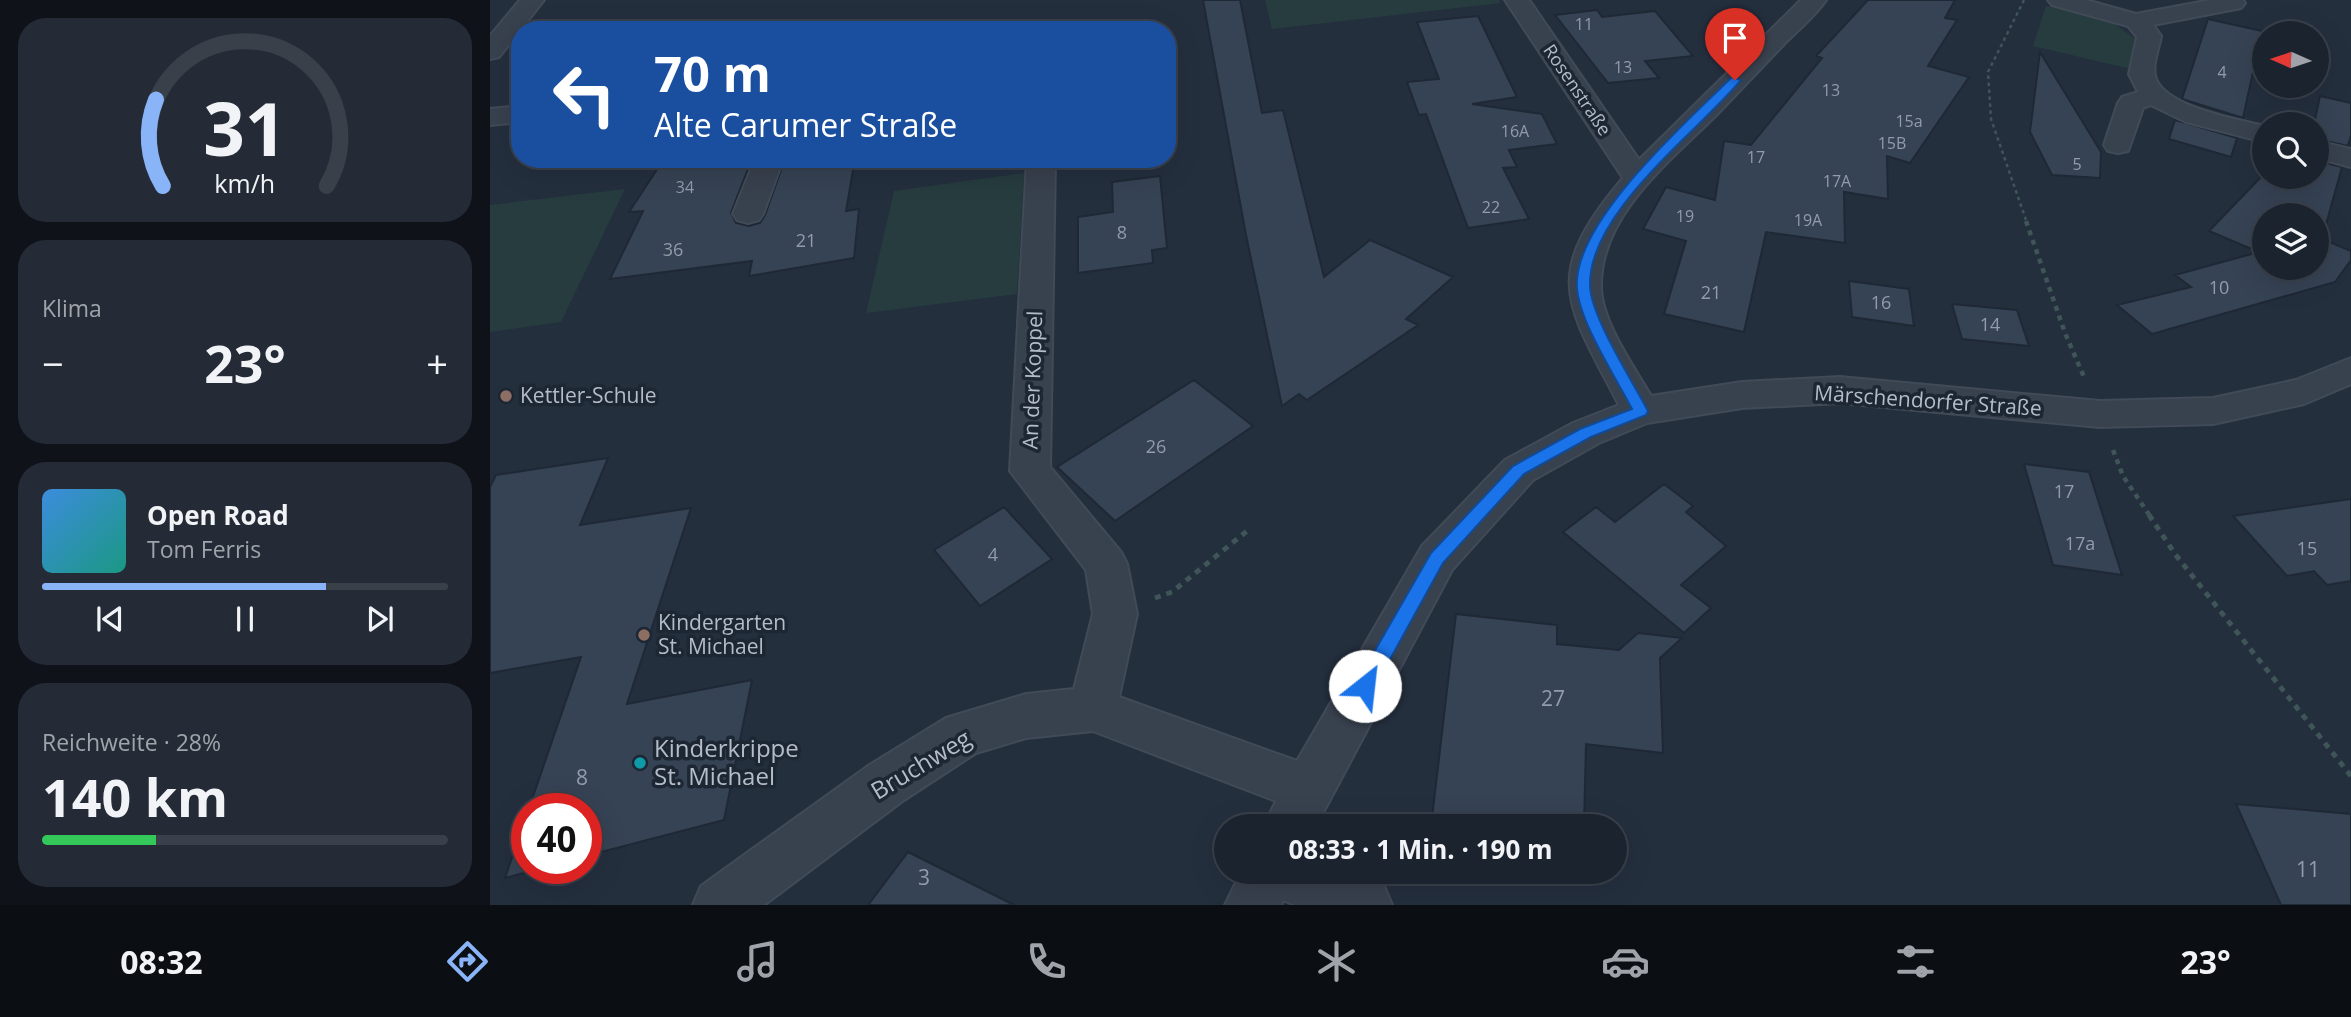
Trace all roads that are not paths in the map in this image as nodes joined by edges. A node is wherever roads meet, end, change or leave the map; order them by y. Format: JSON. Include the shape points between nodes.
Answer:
{"nodes":[{"id":1,"x":532,"y":0,"type":"edge"},
{"id":2,"x":1517,"y":0,"type":"edge"},
{"id":3,"x":1814,"y":0,"type":"edge"},
{"id":4,"x":2060,"y":0,"type":"edge"},
{"id":5,"x":2233,"y":3,"type":"dead end"},
{"id":6,"x":515,"y":21,"type":"edge"},
{"id":7,"x":2136,"y":21,"type":"junction"},
{"id":8,"x":511,"y":26,"type":"edge"},
{"id":9,"x":490,"y":52,"type":"edge"},
{"id":10,"x":2152,"y":96,"type":"junction"},
{"id":11,"x":511,"y":115,"type":"edge"},
{"id":12,"x":490,"y":117,"type":"edge"},
{"id":13,"x":2252,"y":131,"type":"edge"},
{"id":14,"x":2118,"y":145,"type":"dead end"},
{"id":15,"x":2329,"y":152,"type":"edge"},
{"id":16,"x":2351,"y":158,"type":"edge"},
{"id":17,"x":766,"y":168,"type":"edge"},
{"id":18,"x":1041,"y":168,"type":"edge"},
{"id":19,"x":1638,"y":179,"type":"junction"},
{"id":20,"x":748,"y":214,"type":"dead end"},
{"id":21,"x":2351,"y":370,"type":"edge"},
{"id":22,"x":1641,"y":411,"type":"junction"},
{"id":23,"x":1093,"y":709,"type":"junction"},
{"id":24,"x":1299,"y":808,"type":"edge"},
{"id":25,"x":1263,"y":884,"type":"edge"},
{"id":26,"x":1310,"y":884,"type":"edge"},
{"id":27,"x":720,"y":905,"type":"edge"},
{"id":28,"x":1252,"y":905,"type":"edge"},
{"id":29,"x":1365,"y":905,"type":"edge"}],
"edges":[{"from":1,"to":6,"type":"street"},
{"from":2,"to":19,"type":"street","name":"Rosenstraße"},
{"from":3,"to":19,"type":"street"},
{"from":4,"to":7,"type":"street"},
{"from":5,"to":7,"type":"street"},
{"from":7,"to":10,"type":"street","via":[[2150,36],[2142,76]]},
{"from":8,"to":9,"type":"street"},
{"from":10,"to":13,"type":"street","via":[[2182,111]]},
{"from":10,"to":14,"type":"street","via":[[2131,103]]},
{"from":11,"to":12,"type":"street"},
{"from":15,"to":16,"type":"street"},
{"from":17,"to":20,"type":"street"},
{"from":18,"to":23,"type":"street","name":"An der Koppel","via":[[1030,471],[1106,564],[1115,614]]},
{"from":19,"to":22,"type":"street","via":[[1596,237],[1583,287],[1591,314]]},
{"from":21,"to":22,"type":"street","name":"Märschendorfer Straße","via":[[2304,391],[2213,411],[2100,414],[1840,390],[1742,395]]},
{"from":22,"to":24,"type":"street","name":"Märschendorfer Straße","via":[[1586,433],[1519,470],[1437,558]]},
{"from":23,"to":24,"type":"street","name":"Bruchweg"},
{"from":23,"to":27,"type":"street","name":"Bruchweg","via":[[1026,716],[963,734],[886,783]]},
{"from":25,"to":28,"type":"street"},
{"from":26,"to":29,"type":"street"}]}
